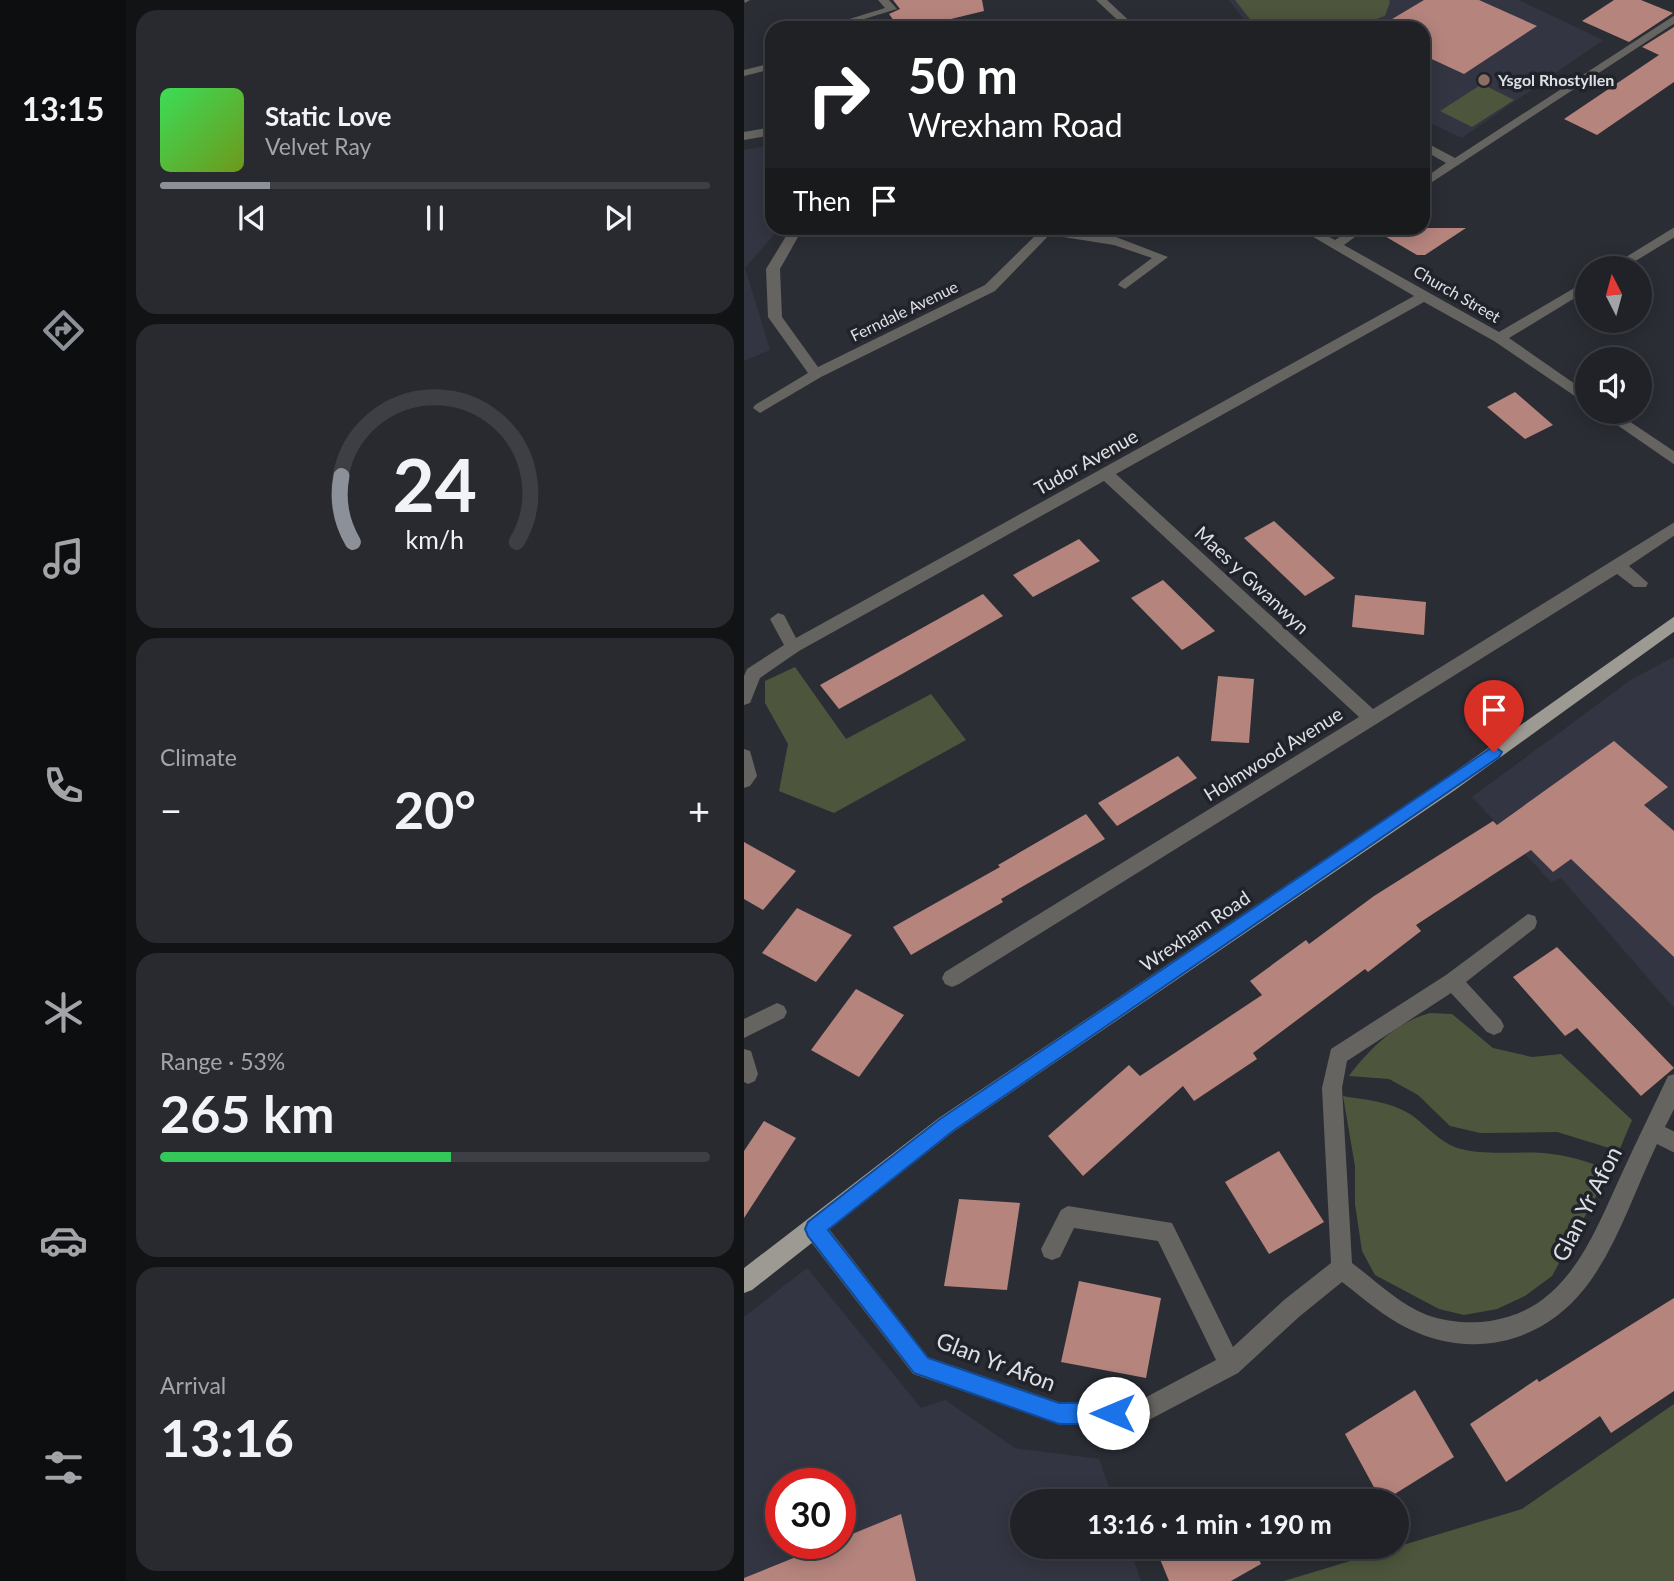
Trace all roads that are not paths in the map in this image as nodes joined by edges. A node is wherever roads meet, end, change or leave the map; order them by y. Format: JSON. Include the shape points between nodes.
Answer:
{"nodes":[{"id":1,"x":883,"y":0,"type":"edge"},
{"id":2,"x":1101,"y":0,"type":"edge"},
{"id":3,"x":1674,"y":18,"type":"edge"},
{"id":4,"x":848,"y":21,"type":"dead end"},
{"id":5,"x":1124,"y":21,"type":"edge"},
{"id":6,"x":765,"y":68,"type":"edge"},
{"id":7,"x":744,"y":73,"type":"edge"},
{"id":8,"x":765,"y":132,"type":"edge"},
{"id":9,"x":744,"y":136,"type":"edge"},
{"id":10,"x":1430,"y":149,"type":"edge"},
{"id":11,"x":1453,"y":162,"type":"junction"},
{"id":12,"x":1430,"y":179,"type":"edge"},
{"id":13,"x":1674,"y":231,"type":"edge"},
{"id":14,"x":793,"y":235,"type":"edge"},
{"id":15,"x":1043,"y":235,"type":"edge"},
{"id":16,"x":1080,"y":235,"type":"edge"},
{"id":17,"x":1316,"y":235,"type":"edge"},
{"id":18,"x":1351,"y":235,"type":"edge"},
{"id":19,"x":1335,"y":246,"type":"junction"},
{"id":20,"x":1633,"y":256,"type":"edge"},
{"id":21,"x":1125,"y":285,"type":"dead end"},
{"id":22,"x":1575,"y":292,"type":"edge"},
{"id":23,"x":1426,"y":295,"type":"junction"},
{"id":24,"x":1499,"y":338,"type":"junction"},
{"id":25,"x":816,"y":374,"type":"junction"},
{"id":26,"x":1575,"y":391,"type":"edge"},
{"id":27,"x":760,"y":408,"type":"dead end"},
{"id":28,"x":1623,"y":424,"type":"edge"},
{"id":29,"x":1674,"y":460,"type":"edge"},
{"id":30,"x":1104,"y":473,"type":"junction"},
{"id":31,"x":1674,"y":527,"type":"edge"},
{"id":32,"x":1618,"y":566,"type":"junction"},
{"id":33,"x":1640,"y":583,"type":"dead end"},
{"id":34,"x":778,"y":619,"type":"dead end"},
{"id":35,"x":1674,"y":622,"type":"edge"},
{"id":36,"x":793,"y":647,"type":"junction"},
{"id":37,"x":744,"y":698,"type":"edge"},
{"id":38,"x":1370,"y":718,"type":"junction"},
{"id":39,"x":744,"y":757,"type":"edge"},
{"id":40,"x":744,"y":781,"type":"edge"},
{"id":41,"x":1528,"y":922,"type":"dead end"},
{"id":42,"x":952,"y":978,"type":"dead end"},
{"id":43,"x":1453,"y":981,"type":"junction"},
{"id":44,"x":777,"y":1012,"type":"dead end"},
{"id":45,"x":1494,"y":1026,"type":"dead end"},
{"id":46,"x":744,"y":1029,"type":"edge"},
{"id":47,"x":1674,"y":1083,"type":"edge"},
{"id":48,"x":1653,"y":1132,"type":"junction"},
{"id":49,"x":1674,"y":1143,"type":"edge"},
{"id":50,"x":815,"y":1229,"type":"junction"},
{"id":51,"x":1051,"y":1249,"type":"dead end"},
{"id":52,"x":1342,"y":1268,"type":"junction"},
{"id":53,"x":744,"y":1282,"type":"edge"},
{"id":54,"x":1230,"y":1366,"type":"junction"}],
"edges":[{"from":1,"to":4,"type":"street","via":[[892,9]]},
{"from":2,"to":5,"type":"street"},
{"from":3,"to":11,"type":"street"},
{"from":6,"to":7,"type":"street"},
{"from":8,"to":9,"type":"street"},
{"from":10,"to":11,"type":"street"},
{"from":11,"to":12,"type":"street"},
{"from":13,"to":20,"type":"street"},
{"from":14,"to":25,"type":"street","via":[[773,269],[776,317]]},
{"from":15,"to":25,"type":"street","name":"Ferndale Avenue","via":[[990,288]]},
{"from":16,"to":21,"type":"street","via":[[1162,257]]},
{"from":17,"to":19,"type":"street","name":"Church Street"},
{"from":18,"to":19,"type":"street"},
{"from":19,"to":23,"type":"street","name":"Church Street"},
{"from":22,"to":24,"type":"street"},
{"from":23,"to":24,"type":"street","name":"Church Street"},
{"from":23,"to":30,"type":"street","name":"Tudor Avenue"},
{"from":24,"to":26,"type":"street","name":"Church Street"},
{"from":25,"to":27,"type":"street","name":"Ferndale Avenue"},
{"from":28,"to":29,"type":"street"},
{"from":30,"to":36,"type":"street","name":"Tudor Avenue"},
{"from":30,"to":38,"type":"street","name":"Maes y Gwanwyn"},
{"from":31,"to":32,"type":"street","name":"Holmwood Avenue"},
{"from":32,"to":33,"type":"street"},
{"from":32,"to":38,"type":"street","name":"Holmwood Avenue"},
{"from":34,"to":36,"type":"street"},
{"from":35,"to":50,"type":"main road","name":"Wrexham Road","via":[[1437,793],[946,1125]]},
{"from":36,"to":37,"type":"street","name":"Tudor Avenue","via":[[753,674]]},
{"from":38,"to":42,"type":"street","name":"Holmwood Avenue"},
{"from":39,"to":40,"type":"street","via":[[748,776]]},
{"from":41,"to":43,"type":"street"},
{"from":43,"to":45,"type":"street"},
{"from":43,"to":52,"type":"street","via":[[1338,1056],[1332,1088]]},
{"from":44,"to":46,"type":"street"},
{"from":47,"to":48,"type":"street","name":"Glan Yr Afon"},
{"from":48,"to":49,"type":"street"},
{"from":48,"to":52,"type":"street","name":"Glan Yr Afon","via":[[1602,1242],[1569,1292],[1537,1322],[1501,1333],[1457,1334],[1424,1324]]},
{"from":50,"to":53,"type":"main road","name":"Wrexham Road"},
{"from":50,"to":54,"type":"street","name":"Glan Yr Afon","via":[[921,1366],[1059,1413],[1139,1413]]},
{"from":51,"to":54,"type":"street","via":[[1068,1217],[1164,1231]]},
{"from":52,"to":54,"type":"street","name":"Glan Yr Afon"}]}
